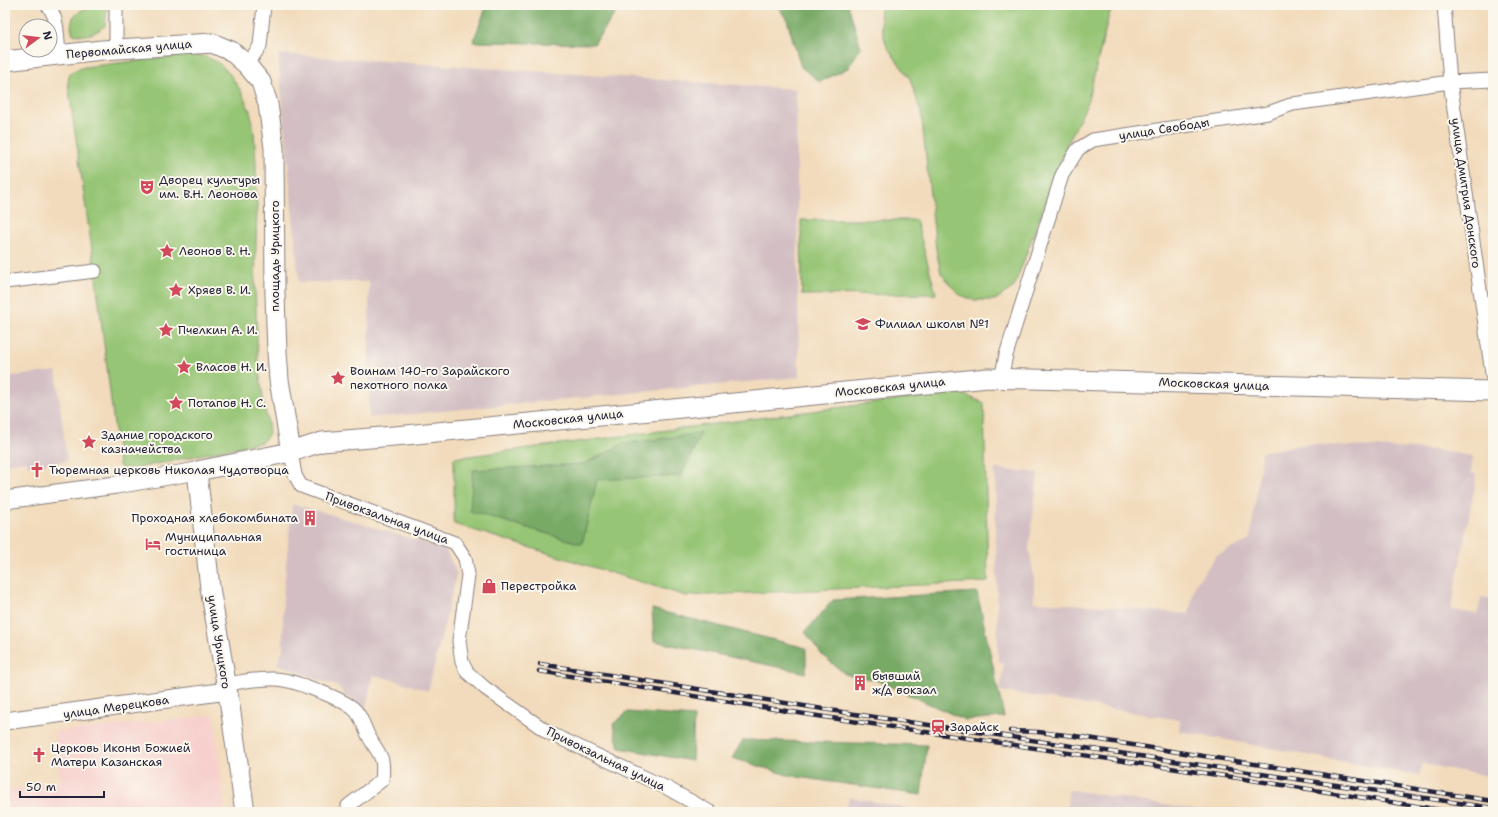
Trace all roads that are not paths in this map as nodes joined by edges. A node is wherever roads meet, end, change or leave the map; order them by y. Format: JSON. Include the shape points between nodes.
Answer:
{"nodes":[{"id":1,"x":47,"y":5,"type":"edge"},
{"id":2,"x":116,"y":5,"type":"edge"},
{"id":3,"x":264,"y":5,"type":"edge"},
{"id":4,"x":1444,"y":5,"type":"edge"},
{"id":5,"x":116,"y":49,"type":"junction"},
{"id":6,"x":59,"y":55,"type":"junction"},
{"id":7,"x":5,"y":61,"type":"edge"},
{"id":8,"x":247,"y":65,"type":"junction"},
{"id":9,"x":1493,"y":80,"type":"edge"},
{"id":10,"x":1450,"y":82,"type":"junction"},
{"id":11,"x":95,"y":271,"type":"dead end"},
{"id":12,"x":5,"y":282,"type":"edge"},
{"id":13,"x":1001,"y":379,"type":"junction"},
{"id":14,"x":1493,"y":380,"type":"edge"},
{"id":15,"x":1493,"y":391,"type":"edge"},
{"id":16,"x":291,"y":452,"type":"junction"},
{"id":17,"x":197,"y":471,"type":"junction"},
{"id":18,"x":5,"y":500,"type":"edge"},
{"id":19,"x":226,"y":688,"type":"junction"},
{"id":20,"x":5,"y":721,"type":"edge"},
{"id":21,"x":245,"y":812,"type":"edge"},
{"id":22,"x":349,"y":812,"type":"edge"},
{"id":23,"x":710,"y":812,"type":"edge"}],
"edges":[{"from":1,"to":6,"type":"street","via":[[55,18]]},
{"from":2,"to":5,"type":"street"},
{"from":3,"to":8,"type":"street","via":[[260,46]]},
{"from":4,"to":10,"type":"street","name":"улица Дмитрия Донского"},
{"from":5,"to":6,"type":"main road","name":"Первомайская улица"},
{"from":5,"to":8,"type":"main road","name":"Первомайская улица","via":[[212,43],[231,51]]},
{"from":6,"to":7,"type":"main road","name":"Первомайская улица"},
{"from":8,"to":16,"type":"main road","name":"площадь Урицкого","via":[[261,82],[264,90],[274,148],[277,352]]},
{"from":9,"to":10,"type":"street","name":"улица Свободы"},
{"from":10,"to":13,"type":"street","name":"улица Свободы","via":[[1293,104],[1268,113],[1093,140],[1078,149],[1062,175],[1006,355]]},
{"from":10,"to":14,"type":"street","name":"улица Дмитрия Донского"},
{"from":11,"to":12,"type":"street"},
{"from":13,"to":15,"type":"main road","name":"Московская улица"},
{"from":13,"to":16,"type":"main road","name":"Московская улица","via":[[961,380],[322,442]]},
{"from":16,"to":17,"type":"main road","name":"Московская улица"},
{"from":16,"to":23,"type":"street","name":"Привокзальная улица","via":[[295,475],[301,486],[455,543],[465,558],[468,575],[459,641],[462,662],[467,672],[485,688],[549,733],[666,788]]},
{"from":17,"to":18,"type":"street"},
{"from":17,"to":19,"type":"main road","name":"улица Урицкого","via":[[210,588]]},
{"from":19,"to":20,"type":"street","name":"улица Мерецкова"},
{"from":19,"to":21,"type":"main road","name":"улица Урицкого"},
{"from":19,"to":22,"type":"street","via":[[275,679],[331,696],[355,709],[368,736],[380,753],[384,766],[382,780],[348,806]]}]}
